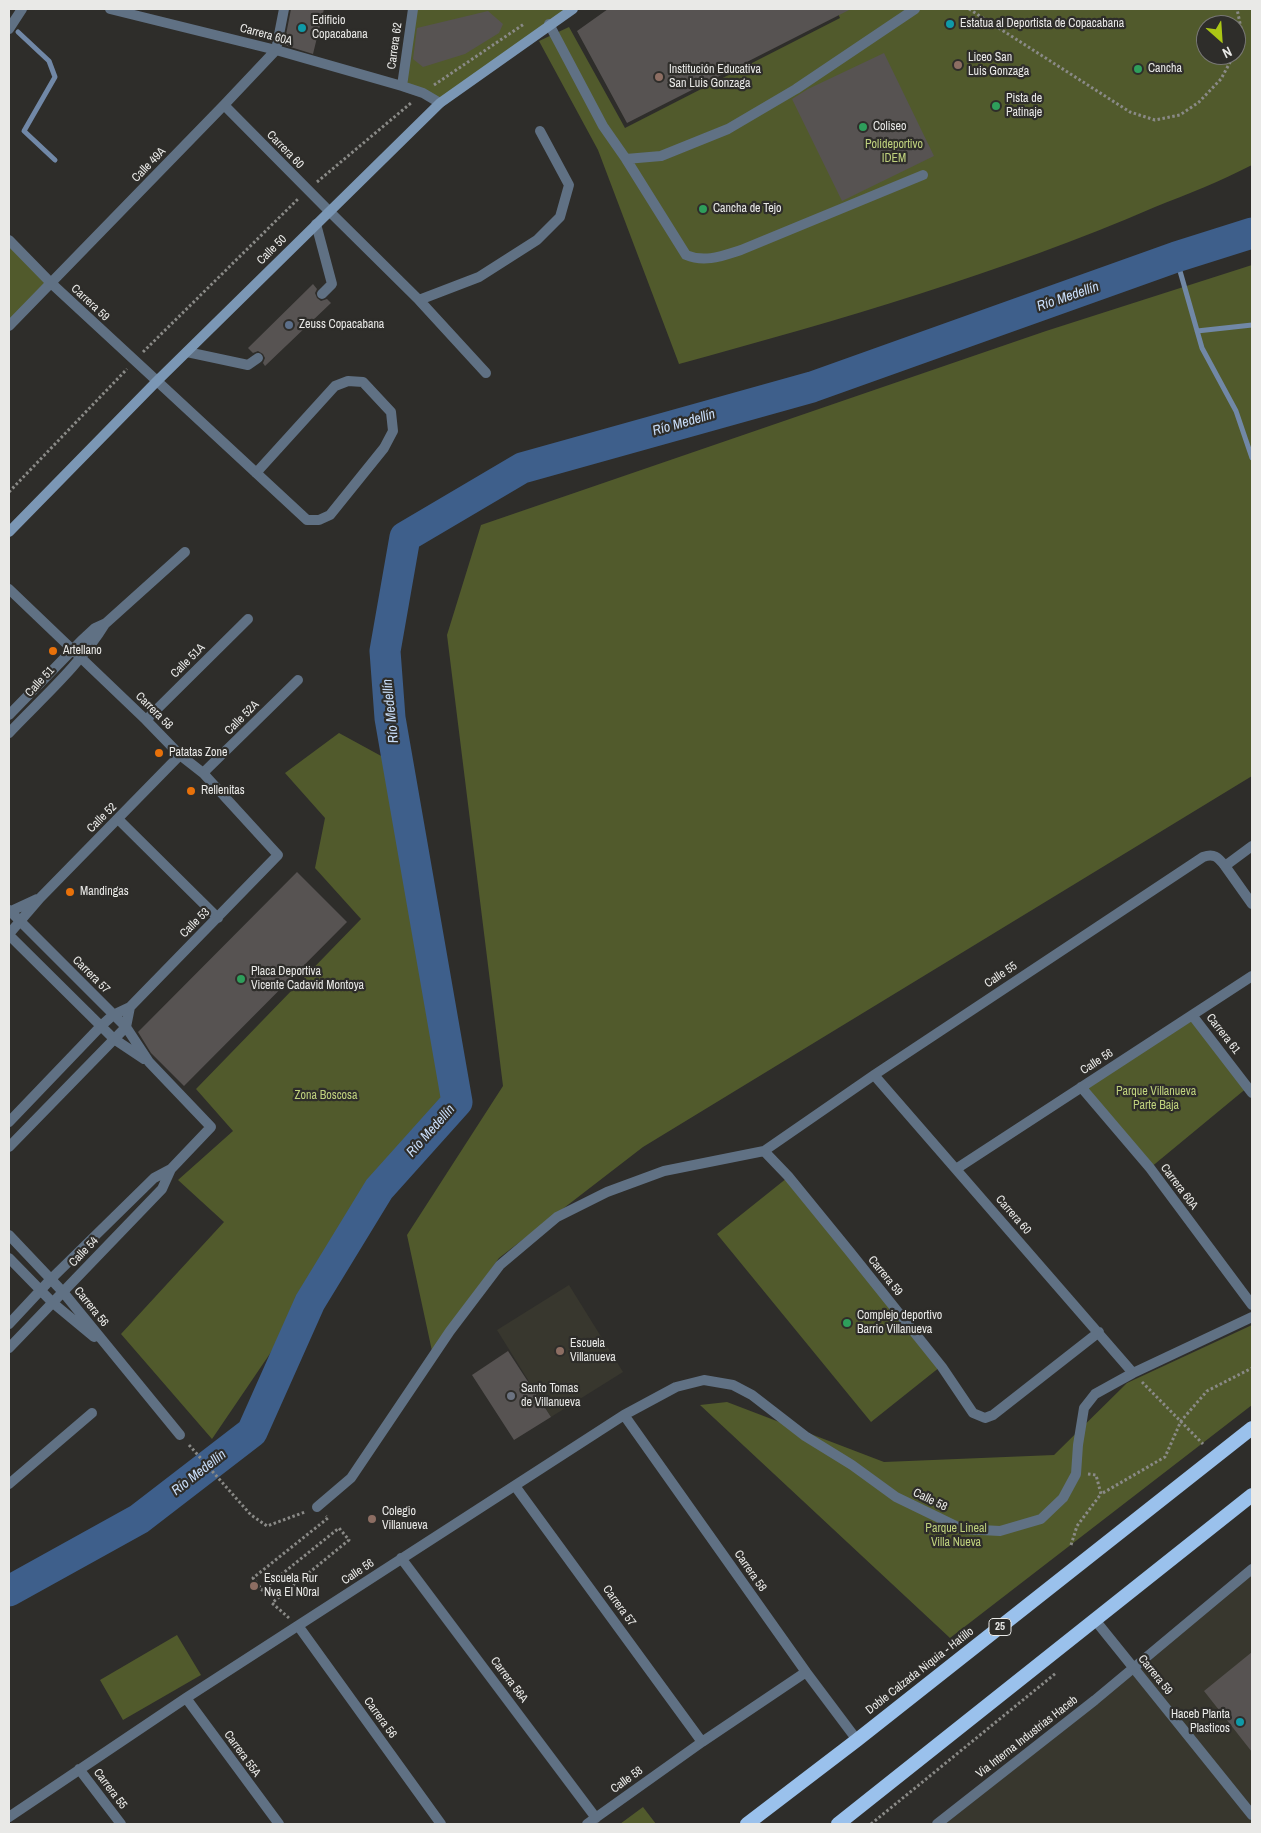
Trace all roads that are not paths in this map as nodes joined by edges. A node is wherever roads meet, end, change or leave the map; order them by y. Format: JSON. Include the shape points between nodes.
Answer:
{"nodes":[{"id":1,"x":22,"y":9,"type":"edge"},
{"id":2,"x":110,"y":9,"type":"edge"},
{"id":3,"x":284,"y":9,"type":"edge"},
{"id":4,"x":413,"y":9,"type":"edge"},
{"id":5,"x":573,"y":9,"type":"edge"},
{"id":6,"x":915,"y":9,"type":"edge"},
{"id":7,"x":550,"y":24,"type":"junction"},
{"id":8,"x":9,"y":29,"type":"edge"},
{"id":9,"x":276,"y":50,"type":"junction"},
{"id":10,"x":402,"y":86,"type":"junction"},
{"id":11,"x":440,"y":103,"type":"junction"},
{"id":12,"x":224,"y":105,"type":"junction"},
{"id":13,"x":540,"y":131,"type":"dead end"},
{"id":14,"x":626,"y":159,"type":"junction"},
{"id":15,"x":923,"y":175,"type":"dead end"},
{"id":16,"x":329,"y":211,"type":"junction"},
{"id":17,"x":316,"y":224,"type":"junction"},
{"id":18,"x":9,"y":240,"type":"edge"},
{"id":19,"x":51,"y":283,"type":"junction"},
{"id":20,"x":322,"y":294,"type":"dead end"},
{"id":21,"x":419,"y":300,"type":"junction"},
{"id":22,"x":9,"y":326,"type":"edge"},
{"id":23,"x":187,"y":352,"type":"junction"},
{"id":24,"x":258,"y":358,"type":"dead end"},
{"id":25,"x":486,"y":373,"type":"dead end"},
{"id":26,"x":157,"y":381,"type":"junction"},
{"id":27,"x":256,"y":473,"type":"junction"},
{"id":28,"x":9,"y":532,"type":"edge"},
{"id":29,"x":185,"y":552,"type":"dead end"},
{"id":30,"x":9,"y":588,"type":"edge"},
{"id":31,"x":248,"y":619,"type":"dead end"},
{"id":32,"x":106,"y":623,"type":"junction"},
{"id":33,"x":72,"y":649,"type":"junction"},
{"id":34,"x":80,"y":657,"type":"junction"},
{"id":35,"x":298,"y":680,"type":"dead end"},
{"id":36,"x":9,"y":715,"type":"edge"},
{"id":37,"x":146,"y":720,"type":"junction"},
{"id":38,"x":9,"y":733,"type":"edge"},
{"id":39,"x":180,"y":755,"type":"junction"},
{"id":40,"x":203,"y":774,"type":"junction"},
{"id":41,"x":118,"y":820,"type":"junction"},
{"id":42,"x":1252,"y":846,"type":"edge"},
{"id":43,"x":278,"y":855,"type":"joint"},
{"id":44,"x":1225,"y":866,"type":"junction"},
{"id":45,"x":40,"y":898,"type":"junction"},
{"id":46,"x":1252,"y":904,"type":"edge"},
{"id":47,"x":9,"y":911,"type":"edge"},
{"id":48,"x":218,"y":918,"type":"junction"},
{"id":49,"x":20,"y":922,"type":"junction"},
{"id":50,"x":9,"y":935,"type":"edge"},
{"id":51,"x":1252,"y":976,"type":"edge"},
{"id":52,"x":130,"y":1007,"type":"junction"},
{"id":53,"x":112,"y":1014,"type":"junction"},
{"id":54,"x":1192,"y":1015,"type":"junction"},
{"id":55,"x":101,"y":1026,"type":"junction"},
{"id":56,"x":126,"y":1027,"type":"junction"},
{"id":57,"x":114,"y":1039,"type":"junction"},
{"id":58,"x":149,"y":1062,"type":"junction"},
{"id":59,"x":874,"y":1075,"type":"junction"},
{"id":60,"x":1081,"y":1088,"type":"junction"},
{"id":61,"x":1252,"y":1093,"type":"edge"},
{"id":62,"x":9,"y":1122,"type":"edge"},
{"id":63,"x":211,"y":1127,"type":"joint"},
{"id":64,"x":9,"y":1147,"type":"edge"},
{"id":65,"x":764,"y":1151,"type":"junction"},
{"id":66,"x":171,"y":1169,"type":"junction"},
{"id":67,"x":956,"y":1169,"type":"junction"},
{"id":68,"x":9,"y":1235,"type":"edge"},
{"id":69,"x":9,"y":1258,"type":"edge"},
{"id":70,"x":51,"y":1279,"type":"junction"},
{"id":71,"x":40,"y":1291,"type":"junction"},
{"id":72,"x":63,"y":1292,"type":"junction"},
{"id":73,"x":53,"y":1303,"type":"junction"},
{"id":74,"x":1252,"y":1305,"type":"edge"},
{"id":75,"x":1252,"y":1318,"type":"edge"},
{"id":76,"x":9,"y":1324,"type":"edge"},
{"id":77,"x":1099,"y":1332,"type":"junction"},
{"id":78,"x":9,"y":1348,"type":"edge"},
{"id":79,"x":111,"y":1352,"type":"junction"},
{"id":80,"x":1133,"y":1373,"type":"junction"},
{"id":81,"x":676,"y":1387,"type":"joint"},
{"id":82,"x":92,"y":1412,"type":"dead end"},
{"id":83,"x":624,"y":1415,"type":"junction"},
{"id":84,"x":1252,"y":1428,"type":"edge"},
{"id":85,"x":180,"y":1435,"type":"road end"},
{"id":86,"x":9,"y":1484,"type":"edge"},
{"id":87,"x":515,"y":1486,"type":"junction"},
{"id":88,"x":1252,"y":1495,"type":"edge"},
{"id":89,"x":317,"y":1507,"type":"road end"},
{"id":90,"x":402,"y":1558,"type":"junction"},
{"id":91,"x":1252,"y":1569,"type":"edge"},
{"id":92,"x":1095,"y":1620,"type":"junction"},
{"id":93,"x":299,"y":1627,"type":"junction"},
{"id":94,"x":1133,"y":1668,"type":"junction"},
{"id":95,"x":806,"y":1672,"type":"junction"},
{"id":96,"x":186,"y":1698,"type":"junction"},
{"id":97,"x":858,"y":1740,"type":"junction"},
{"id":98,"x":702,"y":1742,"type":"junction"},
{"id":99,"x":79,"y":1769,"type":"junction"},
{"id":100,"x":1252,"y":1815,"type":"edge"},
{"id":101,"x":9,"y":1817,"type":"edge"},
{"id":102,"x":596,"y":1818,"type":"junction"},
{"id":103,"x":121,"y":1824,"type":"edge"},
{"id":104,"x":279,"y":1824,"type":"edge"},
{"id":105,"x":441,"y":1824,"type":"edge"},
{"id":106,"x":587,"y":1824,"type":"edge"},
{"id":107,"x":748,"y":1824,"type":"edge"},
{"id":108,"x":838,"y":1824,"type":"edge"},
{"id":109,"x":937,"y":1824,"type":"edge"}],
"edges":[{"from":1,"to":8,"type":"street"},
{"from":2,"to":9,"type":"street","name":"Carrera 60A"},
{"from":3,"to":9,"type":"street"},
{"from":4,"to":10,"type":"street","name":"Carrera 62"},
{"from":5,"to":7,"type":"main road","name":"Calle 50"},
{"from":6,"to":14,"type":"street","via":[[796,89],[728,129],[661,156]]},
{"from":7,"to":11,"type":"main road","name":"Calle 50"},
{"from":7,"to":14,"type":"street","via":[[603,126]]},
{"from":9,"to":10,"type":"street","name":"Carrera 60A"},
{"from":9,"to":12,"type":"street","name":"Calle 49A"},
{"from":10,"to":11,"type":"street","name":"Carrera 60A"},
{"from":11,"to":16,"type":"main road","name":"Calle 50"},
{"from":12,"to":16,"type":"street","name":"Carrera 60"},
{"from":12,"to":19,"type":"street","name":"Calle 49A"},
{"from":13,"to":21,"type":"street","via":[[569,185],[560,217],[537,240],[478,277]]},
{"from":14,"to":15,"type":"street","via":[[686,255],[696,259],[711,259],[741,250]]},
{"from":16,"to":17,"type":"main road","name":"Calle 50"},
{"from":16,"to":21,"type":"street","name":"Carrera 60"},
{"from":17,"to":20,"type":"street","via":[[332,284]]},
{"from":17,"to":23,"type":"main road","name":"Calle 50"},
{"from":18,"to":19,"type":"street","name":"Carrera 59"},
{"from":19,"to":22,"type":"street","name":"Calle 49A"},
{"from":19,"to":26,"type":"street","name":"Carrera 59"},
{"from":21,"to":25,"type":"street","name":"Carrera 60"},
{"from":23,"to":24,"type":"street","via":[[248,365]]},
{"from":23,"to":26,"type":"main road","name":"Calle 50"},
{"from":26,"to":27,"type":"street","name":"Carrera 59"},
{"from":26,"to":28,"type":"main road","name":"Calle 50"},
{"from":27,"to":27,"type":"street","name":"Carrera 59","via":[[335,386],[348,381],[363,382],[391,412],[393,431],[384,448],[330,515],[324,518],[307,520]]},
{"from":29,"to":32,"type":"street","name":"Calle 51"},
{"from":30,"to":33,"type":"street","name":"Carrera 58"},
{"from":31,"to":37,"type":"street","name":"Calle 51A"},
{"from":32,"to":33,"type":"street","name":"Calle 51","via":[[95,628]]},
{"from":32,"to":34,"type":"street","name":"Calle 51"},
{"from":33,"to":34,"type":"street","name":"Carrera 58"},
{"from":33,"to":36,"type":"street","name":"Calle 51"},
{"from":34,"to":37,"type":"street","name":"Carrera 58"},
{"from":34,"to":38,"type":"street","name":"Calle 51"},
{"from":35,"to":40,"type":"street","name":"Calle 52A"},
{"from":37,"to":39,"type":"street","name":"Carrera 58"},
{"from":39,"to":40,"type":"street","name":"Carrera 58"},
{"from":39,"to":41,"type":"street","name":"Calle 52"},
{"from":40,"to":43,"type":"street","name":"Carrera 58"},
{"from":41,"to":45,"type":"street","name":"Calle 52"},
{"from":41,"to":48,"type":"street"},
{"from":42,"to":44,"type":"street"},
{"from":43,"to":48,"type":"street","name":"Calle 53"},
{"from":44,"to":46,"type":"street"},
{"from":44,"to":59,"type":"street","name":"Calle 55","via":[[1217,856],[1203,857]]},
{"from":45,"to":47,"type":"street","name":"Calle 52"},
{"from":45,"to":49,"type":"street","name":"Calle 52"},
{"from":47,"to":49,"type":"street","name":"Carrera 57"},
{"from":48,"to":52,"type":"street","name":"Calle 53"},
{"from":49,"to":50,"type":"street","name":"Calle 52"},
{"from":49,"to":53,"type":"street","name":"Carrera 57"},
{"from":50,"to":55,"type":"street","name":"Carrera 57"},
{"from":51,"to":54,"type":"street","name":"Calle 56"},
{"from":52,"to":53,"type":"street","name":"Calle 53"},
{"from":52,"to":56,"type":"street"},
{"from":53,"to":55,"type":"street","name":"Calle 53"},
{"from":53,"to":56,"type":"street","name":"Carrera 57"},
{"from":54,"to":60,"type":"street","name":"Calle 56"},
{"from":54,"to":61,"type":"street","name":"Carrera 61"},
{"from":55,"to":57,"type":"street","name":"Carrera 57"},
{"from":55,"to":62,"type":"street","name":"Calle 53"},
{"from":56,"to":57,"type":"street"},
{"from":56,"to":58,"type":"street","name":"Carrera 57"},
{"from":57,"to":58,"type":"street","name":"Carrera 57"},
{"from":57,"to":64,"type":"street"},
{"from":58,"to":63,"type":"street","name":"Carrera 57"},
{"from":59,"to":65,"type":"street","name":"Calle 55"},
{"from":59,"to":67,"type":"street","name":"Carrera 60"},
{"from":60,"to":67,"type":"street","name":"Calle 56"},
{"from":60,"to":74,"type":"street","name":"Carrera 60A","via":[[1150,1168]]},
{"from":63,"to":66,"type":"street","name":"Calle 54"},
{"from":65,"to":77,"type":"street","name":"Carrera 59","via":[[788,1176],[942,1367],[973,1413],[984,1418],[993,1416]]},
{"from":65,"to":89,"type":"street","via":[[664,1171],[607,1192],[557,1217],[500,1265],[450,1331],[351,1478]]},
{"from":66,"to":70,"type":"street","name":"Calle 54","via":[[154,1178]]},
{"from":66,"to":72,"type":"street","name":"Calle 54","via":[[162,1189]]},
{"from":67,"to":77,"type":"street","name":"Carrera 60"},
{"from":68,"to":70,"type":"street","name":"Carrera 56"},
{"from":69,"to":71,"type":"street","name":"Carrera 56"},
{"from":70,"to":71,"type":"street","name":"Calle 54"},
{"from":70,"to":72,"type":"street","name":"Carrera 56"},
{"from":71,"to":73,"type":"street","name":"Carrera 56"},
{"from":71,"to":76,"type":"street","name":"Calle 54"},
{"from":72,"to":73,"type":"street","name":"Calle 54"},
{"from":72,"to":79,"type":"street","name":"Carrera 56"},
{"from":73,"to":78,"type":"street","name":"Calle 54"},
{"from":73,"to":79,"type":"street","name":"Carrera 56"},
{"from":75,"to":80,"type":"street","name":"Calle 58"},
{"from":77,"to":80,"type":"street","name":"Carrera 60"},
{"from":79,"to":85,"type":"street","name":"Carrera 56"},
{"from":80,"to":81,"type":"street","name":"Calle 58","via":[[1096,1394],[1084,1408],[1076,1474],[1064,1498],[1041,1519],[1000,1531],[962,1529],[896,1497],[805,1436],[752,1395],[733,1385],[704,1380]]},
{"from":81,"to":83,"type":"street","name":"Calle 56"},
{"from":82,"to":86,"type":"street"},
{"from":83,"to":87,"type":"street","name":"Calle 56"},
{"from":83,"to":95,"type":"street","name":"Carrera 58"},
{"from":84,"to":97,"type":"highway","name":"Doble Calzada Niquia - Hatillo","number":"25"},
{"from":87,"to":90,"type":"street","name":"Calle 56"},
{"from":87,"to":98,"type":"street","name":"Carrera 57"},
{"from":88,"to":92,"type":"highway"},
{"from":90,"to":93,"type":"street","name":"Calle 56"},
{"from":90,"to":102,"type":"street","name":"Carrera 56A"},
{"from":91,"to":94,"type":"street","name":"Via Interna Industrias Haceb"},
{"from":92,"to":94,"type":"street","name":"Carrera 59"},
{"from":92,"to":108,"type":"highway"},
{"from":93,"to":96,"type":"street","name":"Calle 56"},
{"from":93,"to":105,"type":"street","name":"Carrera 56"},
{"from":94,"to":100,"type":"street","name":"Carrera 59"},
{"from":94,"to":109,"type":"street","name":"Via Interna Industrias Haceb"},
{"from":95,"to":97,"type":"street","name":"Carrera 58"},
{"from":95,"to":98,"type":"street","name":"Calle 58"},
{"from":96,"to":99,"type":"street","name":"Calle 56"},
{"from":96,"to":104,"type":"street","name":"Carrera 55A"},
{"from":97,"to":107,"type":"highway","name":"Doble Calzada Niquia - Hatillo","number":"25"},
{"from":98,"to":102,"type":"street","name":"Calle 58"},
{"from":99,"to":101,"type":"street","name":"Calle 56"},
{"from":99,"to":103,"type":"street","name":"Carrera 55"},
{"from":102,"to":106,"type":"street","name":"Calle 58"}]}
